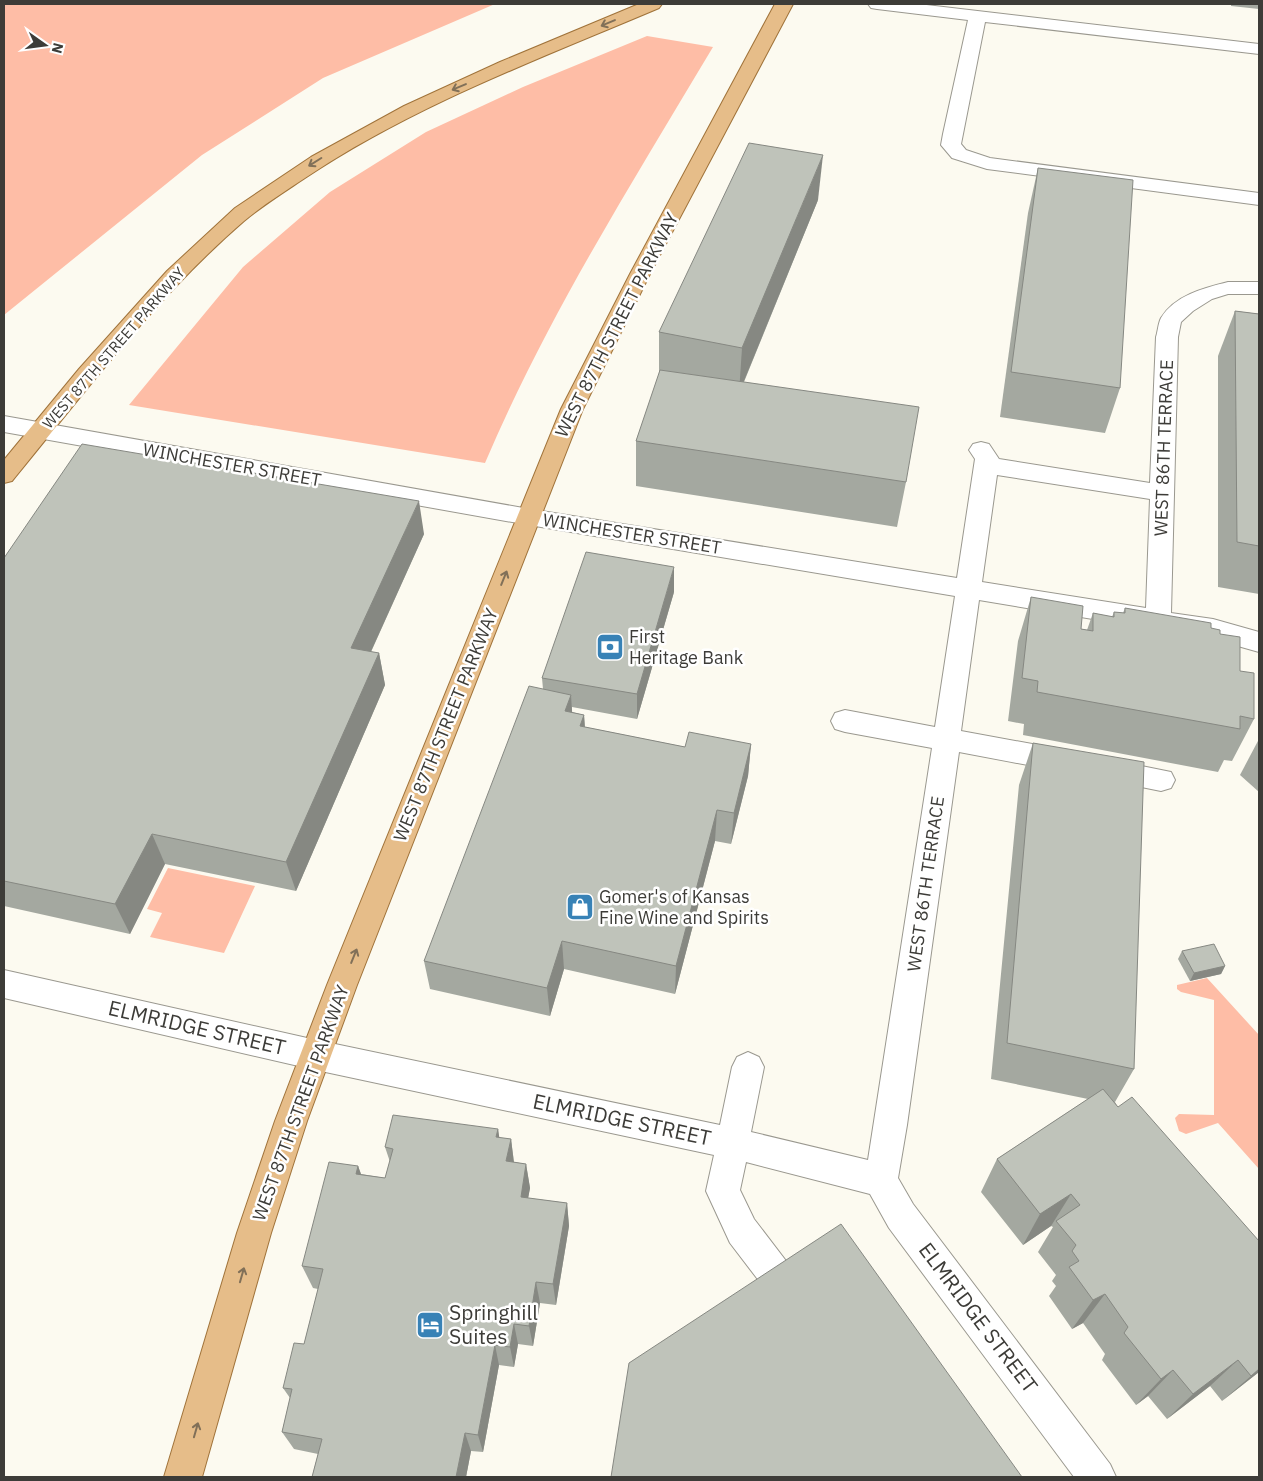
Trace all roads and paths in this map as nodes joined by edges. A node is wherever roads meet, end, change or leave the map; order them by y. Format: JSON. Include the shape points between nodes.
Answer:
{"nodes":[{"id":1,"x":653,"y":4,"type":"edge"},
{"id":2,"x":784,"y":4,"type":"edge"},
{"id":3,"x":877,"y":4,"type":"edge"},
{"id":4,"x":978,"y":16,"type":"junction"},
{"id":5,"x":1259,"y":49,"type":"edge"},
{"id":6,"x":1259,"y":199,"type":"edge"},
{"id":7,"x":1259,"y":288,"type":"edge"},
{"id":8,"x":4,"y":424,"type":"edge"},
{"id":9,"x":41,"y":431,"type":"junction"},
{"id":10,"x":4,"y":475,"type":"edge"},
{"id":11,"x":346,"y":485,"type":"junction"},
{"id":12,"x":1162,"y":493,"type":"junction"},
{"id":13,"x":332,"y":509,"type":"edge"},
{"id":14,"x":529,"y":517,"type":"junction"},
{"id":15,"x":969,"y":588,"type":"junction"},
{"id":16,"x":1158,"y":620,"type":"junction"},
{"id":17,"x":1259,"y":642,"type":"edge"},
{"id":18,"x":845,"y":721,"type":"dead end"},
{"id":19,"x":948,"y":739,"type":"junction"},
{"id":20,"x":1161,"y":780,"type":"dead end"},
{"id":21,"x":4,"y":984,"type":"edge"},
{"id":22,"x":316,"y":1055,"type":"junction"},
{"id":23,"x":748,"y":1067,"type":"dead end"},
{"id":24,"x":732,"y":1143,"type":"junction"},
{"id":25,"x":880,"y":1180,"type":"junction"},
{"id":26,"x":781,"y":1282,"type":"edge"},
{"id":27,"x":183,"y":1477,"type":"edge"},
{"id":28,"x":1097,"y":1477,"type":"edge"}],
"edges":[{"from":1,"to":9,"type":"main road","name":"WEST 87TH STREET PARKWAY","one_way":true,"via":[[436,97],[354,137],[303,170],[238,216],[162,288]]},
{"from":2,"to":14,"type":"main road","name":"WEST 87TH STREET PARKWAY","via":[[572,409]]},
{"from":3,"to":4,"type":"street"},
{"from":4,"to":5,"type":"street"},
{"from":4,"to":6,"type":"street","via":[[952,134],[951,145],[959,154],[987,163]]},
{"from":7,"to":12,"type":"street","name":"WEST 86TH TERRACE","via":[[1228,288],[1205,294],[1185,306],[1171,320],[1167,337]]},
{"from":8,"to":9,"type":"street","name":"WINCHESTER STREET"},
{"from":9,"to":10,"type":"main road","name":"WEST 87TH STREET PARKWAY"},
{"from":9,"to":11,"type":"street","name":"WINCHESTER STREET"},
{"from":11,"to":13,"type":"street"},
{"from":11,"to":14,"type":"street","name":"WINCHESTER STREET"},
{"from":12,"to":15,"type":"street","name":"WEST 86TH TERRACE","via":[[983,458]]},
{"from":12,"to":16,"type":"street","name":"WEST 86TH TERRACE"},
{"from":14,"to":15,"type":"street","name":"WINCHESTER STREET"},
{"from":22,"to":14,"type":"main road","name":"WEST 87TH STREET PARKWAY","one_way":true},
{"from":15,"to":16,"type":"street","name":"WINCHESTER STREET"},
{"from":15,"to":19,"type":"street","name":"WEST 86TH TERRACE"},
{"from":16,"to":17,"type":"street","name":"WINCHESTER STREET","via":[[1213,629]]},
{"from":18,"to":19,"type":"street"},
{"from":19,"to":20,"type":"street"},
{"from":19,"to":25,"type":"street","name":"WEST 86TH TERRACE"},
{"from":21,"to":22,"type":"street","name":"ELMRIDGE STREET"},
{"from":22,"to":24,"type":"street","name":"ELMRIDGE STREET"},
{"from":27,"to":22,"type":"main road","name":"WEST 87TH STREET PARKWAY","one_way":true,"via":[[254,1233]]},
{"from":23,"to":24,"type":"street"},
{"from":24,"to":25,"type":"street","name":"ELMRIDGE STREET"},
{"from":24,"to":26,"type":"street","via":[[723,1191],[742,1231]]},
{"from":25,"to":28,"type":"street","name":"ELMRIDGE STREET","via":[[901,1216]]}]}
